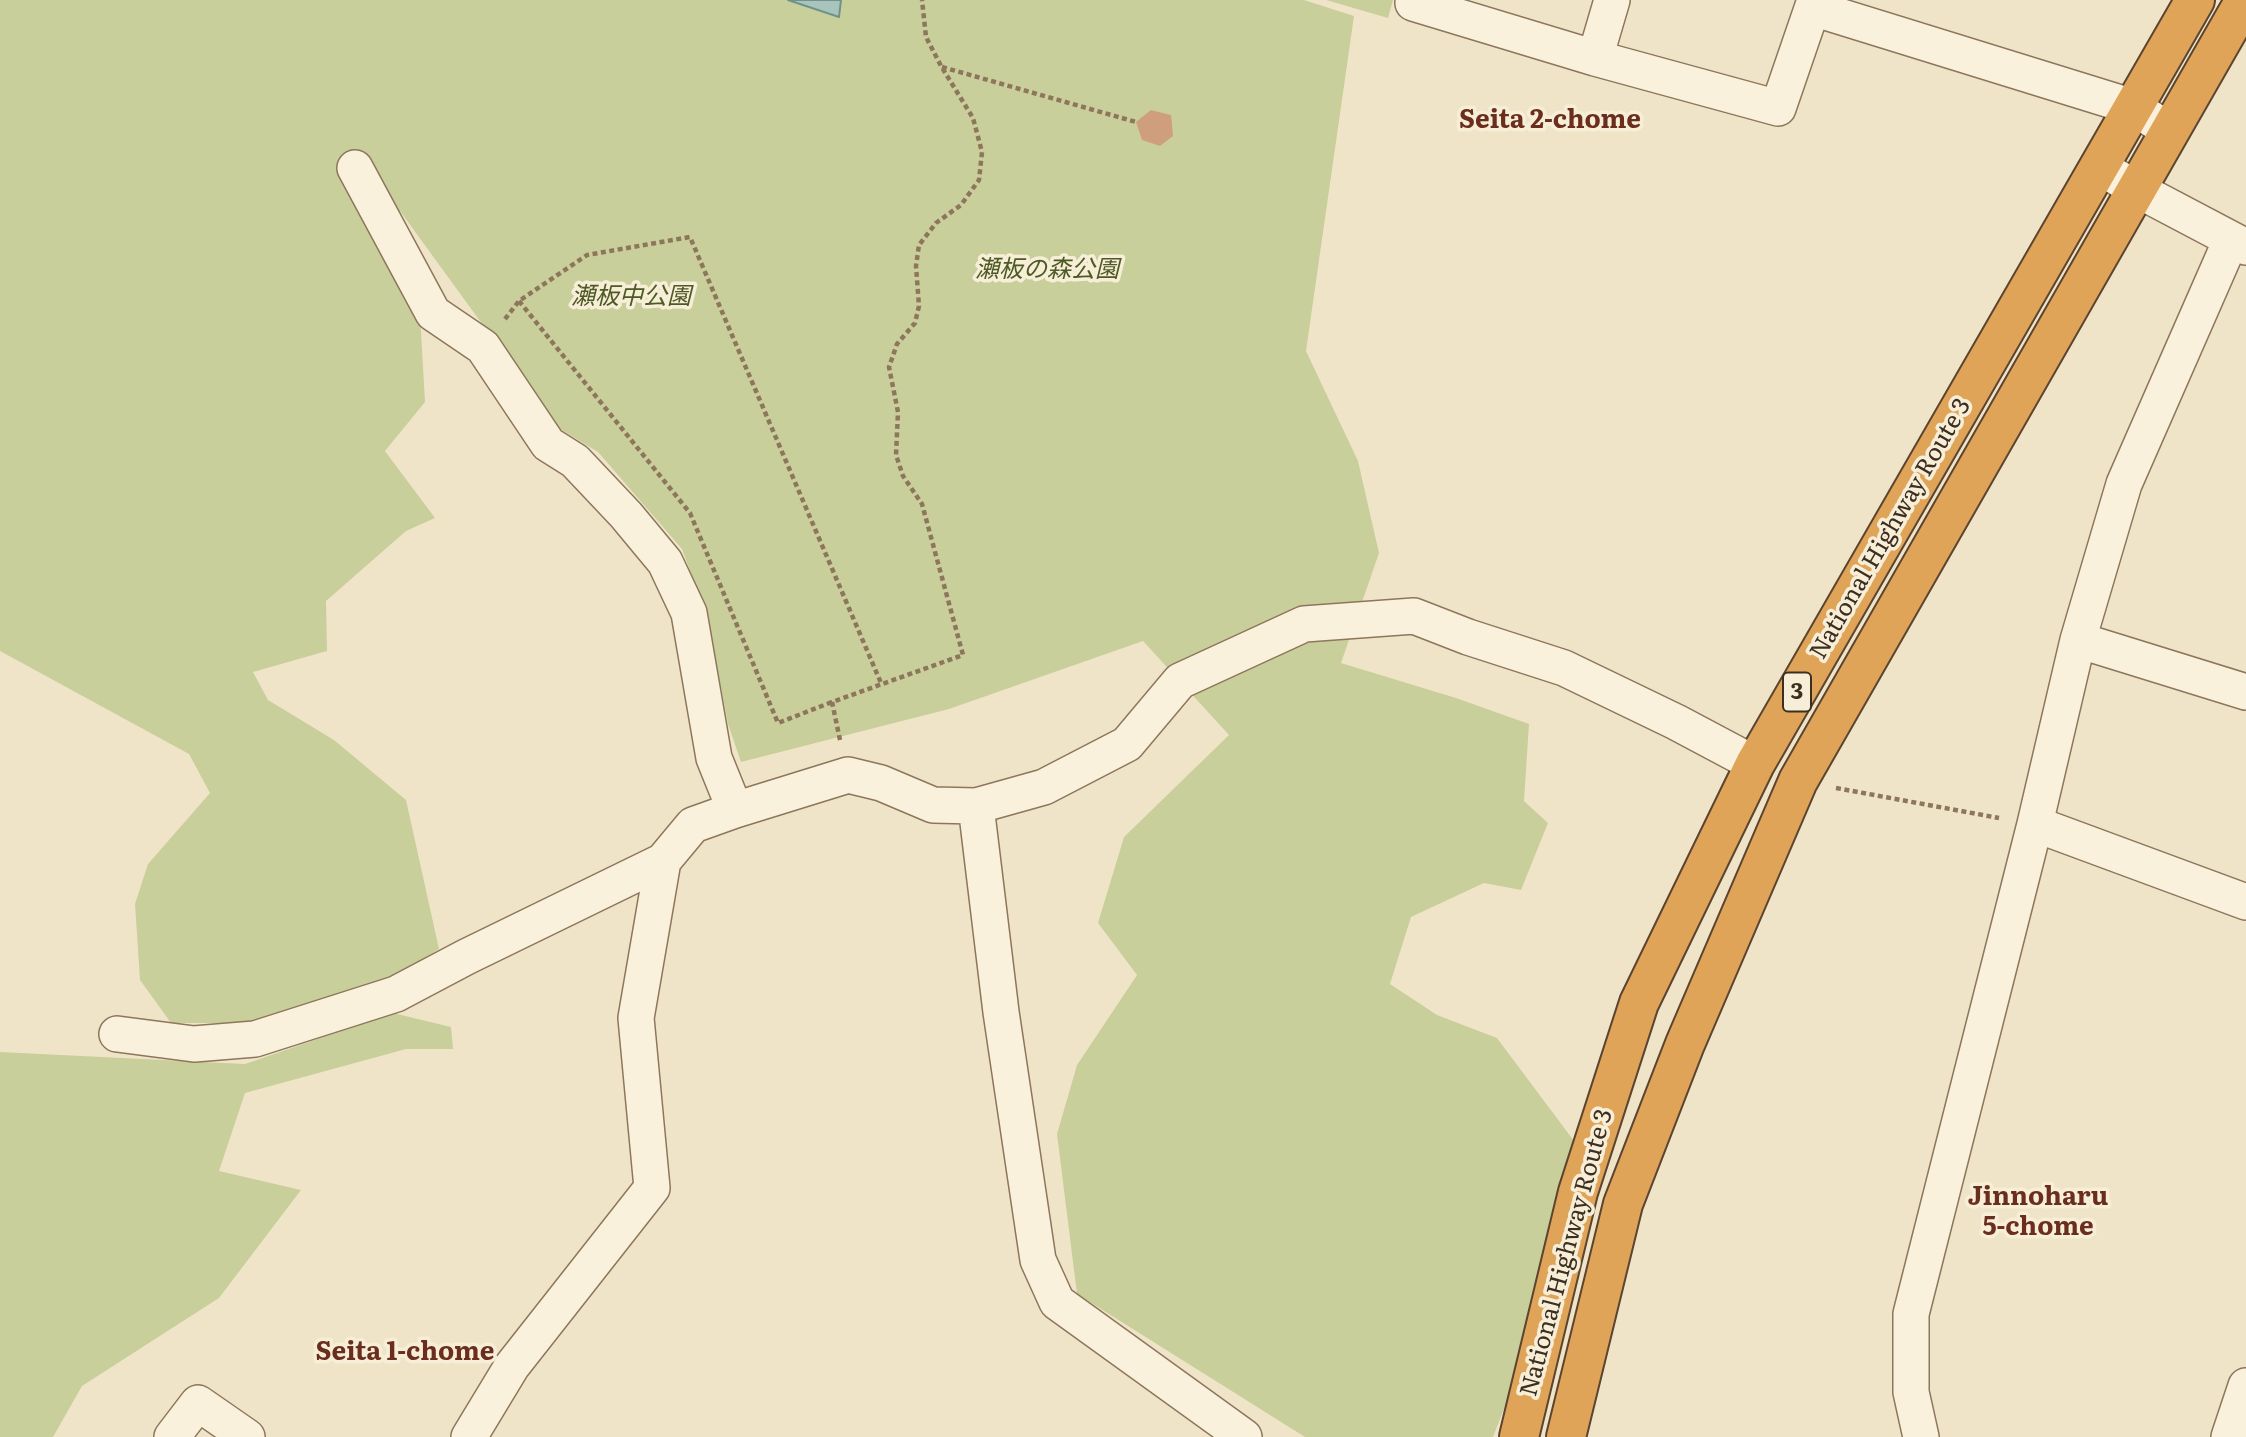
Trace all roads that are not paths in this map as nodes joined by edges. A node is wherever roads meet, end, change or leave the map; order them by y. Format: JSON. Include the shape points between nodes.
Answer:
{"nodes":[{"id":1,"x":1414,"y":0,"type":"edge"},
{"id":2,"x":1612,"y":0,"type":"edge"},
{"id":3,"x":2195,"y":0,"type":"edge"},
{"id":4,"x":2245,"y":0,"type":"edge"},
{"id":5,"x":1814,"y":4,"type":"edge"},
{"id":6,"x":1595,"y":58,"type":"junction"},
{"id":7,"x":2133,"y":107,"type":"junction"},
{"id":8,"x":2170,"y":131,"type":"junction"},
{"id":9,"x":2100,"y":167,"type":"junction"},
{"id":10,"x":355,"y":168,"type":"dead end"},
{"id":11,"x":2136,"y":188,"type":"junction"},
{"id":12,"x":2239,"y":243,"type":"edge"},
{"id":13,"x":2078,"y":640,"type":"junction"},
{"id":14,"x":2246,"y":692,"type":"edge"},
{"id":15,"x":1755,"y":764,"type":"junction"},
{"id":16,"x":976,"y":806,"type":"junction"},
{"id":17,"x":735,"y":810,"type":"junction"},
{"id":18,"x":2035,"y":824,"type":"junction"},
{"id":19,"x":663,"y":861,"type":"junction"},
{"id":20,"x":2246,"y":902,"type":"edge"},
{"id":21,"x":117,"y":1034,"type":"dead end"},
{"id":22,"x":2246,"y":1386,"type":"edge"},
{"id":23,"x":172,"y":1437,"type":"edge"},
{"id":24,"x":247,"y":1437,"type":"edge"},
{"id":25,"x":469,"y":1437,"type":"edge"},
{"id":26,"x":1244,"y":1437,"type":"edge"},
{"id":27,"x":1519,"y":1437,"type":"edge"},
{"id":28,"x":1566,"y":1437,"type":"edge"},
{"id":29,"x":1921,"y":1437,"type":"edge"},
{"id":30,"x":2229,"y":1437,"type":"edge"}],
"edges":[{"from":1,"to":6,"type":"street"},
{"from":2,"to":6,"type":"street"},
{"from":3,"to":7,"type":"highway","name":"National Highway Route 3","number":"3"},
{"from":4,"to":8,"type":"highway","name":"National Highway Route 3","number":"3"},
{"from":5,"to":6,"type":"street","via":[[1777,108]]},
{"from":5,"to":7,"type":"street"},
{"from":7,"to":8,"type":"street"},
{"from":7,"to":9,"type":"highway","name":"National Highway Route 3","number":"3"},
{"from":8,"to":11,"type":"highway","name":"National Highway Route 3","number":"3"},
{"from":9,"to":11,"type":"street"},
{"from":9,"to":15,"type":"highway","name":"National Highway Route 3","number":"3"},
{"from":10,"to":17,"type":"street","via":[[433,313],[483,347],[548,444],[575,460],[665,562],[688,613],[714,758]]},
{"from":11,"to":12,"type":"street"},
{"from":11,"to":28,"type":"highway","name":"National Highway Route 3","number":"3","via":[[1798,781],[1685,1044],[1623,1205]]},
{"from":12,"to":13,"type":"street","via":[[2124,484]]},
{"from":13,"to":14,"type":"street"},
{"from":13,"to":18,"type":"street"},
{"from":15,"to":16,"type":"street","via":[[1564,668],[1414,616],[1304,624],[1180,681],[1127,744],[1044,787]]},
{"from":15,"to":27,"type":"highway","name":"National Highway Route 3","number":"3","via":[[1639,1003],[1578,1192]]},
{"from":16,"to":17,"type":"street","via":[[933,804],[848,775]]},
{"from":16,"to":26,"type":"street","via":[[1038,1260],[1057,1302]]},
{"from":17,"to":19,"type":"street","via":[[693,825]]},
{"from":18,"to":20,"type":"street"},
{"from":18,"to":29,"type":"street","via":[[1911,1314],[1911,1392]]},
{"from":19,"to":21,"type":"street","via":[[396,994],[254,1039],[194,1044]]},
{"from":19,"to":25,"type":"street","via":[[636,1018],[652,1188],[512,1366]]},
{"from":22,"to":30,"type":"street"},
{"from":23,"to":24,"type":"street","via":[[198,1403]]}]}
